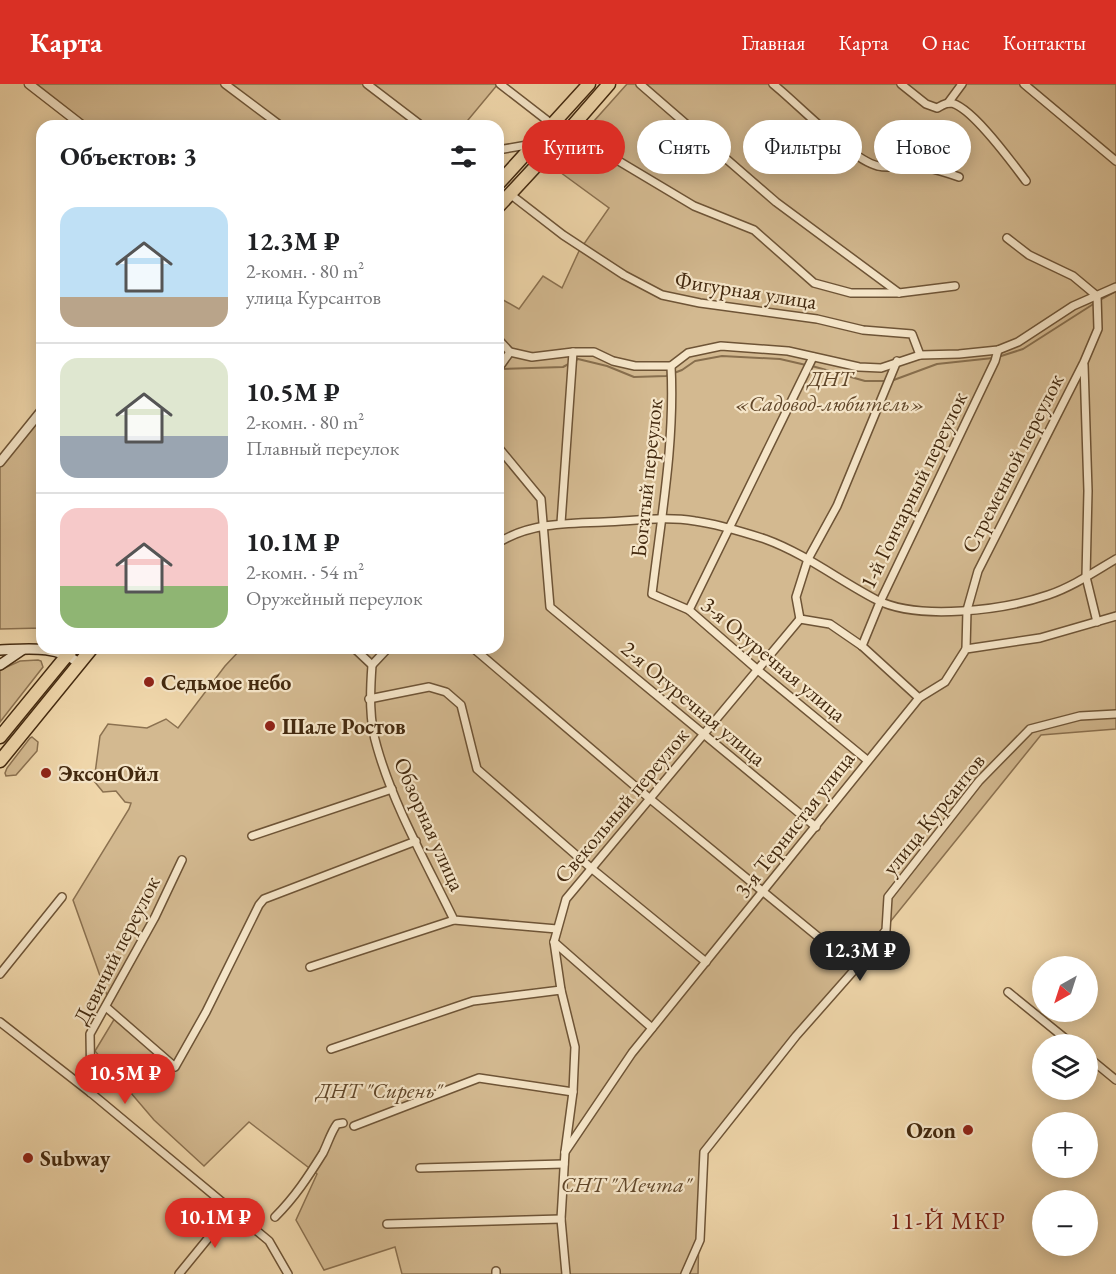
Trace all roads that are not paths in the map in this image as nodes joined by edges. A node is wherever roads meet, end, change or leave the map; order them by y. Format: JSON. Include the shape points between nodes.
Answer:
{"nodes":[{"id":1,"x":29,"y":84,"type":"edge"},
{"id":2,"x":225,"y":84,"type":"edge"},
{"id":3,"x":367,"y":84,"type":"edge"},
{"id":4,"x":500,"y":84,"type":"edge"},
{"id":5,"x":589,"y":84,"type":"edge"},
{"id":6,"x":609,"y":84,"type":"edge"},
{"id":7,"x":640,"y":84,"type":"edge"},
{"id":8,"x":773,"y":84,"type":"edge"},
{"id":9,"x":901,"y":84,"type":"edge"},
{"id":10,"x":962,"y":84,"type":"edge"},
{"id":11,"x":1024,"y":84,"type":"edge"},
{"id":12,"x":948,"y":103,"type":"junction"},
{"id":13,"x":75,"y":120,"type":"edge"},
{"id":14,"x":273,"y":120,"type":"edge"},
{"id":15,"x":414,"y":120,"type":"edge"},
{"id":16,"x":547,"y":120,"type":"edge"},
{"id":17,"x":557,"y":120,"type":"edge"},
{"id":18,"x":578,"y":120,"type":"edge"},
{"id":19,"x":522,"y":146,"type":"edge"},
{"id":20,"x":504,"y":149,"type":"edge"},
{"id":21,"x":522,"y":158,"type":"edge"},
{"id":22,"x":1116,"y":161,"type":"edge"},
{"id":23,"x":625,"y":165,"type":"edge"},
{"id":24,"x":529,"y":174,"type":"edge"},
{"id":25,"x":959,"y":177,"type":"dead end"},
{"id":26,"x":504,"y":178,"type":"edge"},
{"id":27,"x":1026,"y":181,"type":"dead end"},
{"id":28,"x":510,"y":194,"type":"junction"},
{"id":29,"x":504,"y":200,"type":"edge"},
{"id":30,"x":1007,"y":238,"type":"dead end"},
{"id":31,"x":955,"y":286,"type":"dead end"},
{"id":32,"x":1116,"y":287,"type":"edge"},
{"id":33,"x":899,"y":293,"type":"junction"},
{"id":34,"x":1097,"y":296,"type":"junction"},
{"id":35,"x":504,"y":346,"type":"edge"},
{"id":36,"x":998,"y":350,"type":"junction"},
{"id":37,"x":510,"y":352,"type":"junction"},
{"id":38,"x":573,"y":352,"type":"junction"},
{"id":39,"x":920,"y":355,"type":"junction"},
{"id":40,"x":813,"y":357,"type":"junction"},
{"id":41,"x":504,"y":360,"type":"edge"},
{"id":42,"x":897,"y":361,"type":"junction"},
{"id":43,"x":1084,"y":362,"type":"junction"},
{"id":44,"x":671,"y":366,"type":"junction"},
{"id":45,"x":36,"y":417,"type":"edge"},
{"id":46,"x":504,"y":454,"type":"edge"},
{"id":47,"x":0,"y":462,"type":"edge"},
{"id":48,"x":660,"y":519,"type":"junction"},
{"id":49,"x":561,"y":523,"type":"junction"},
{"id":50,"x":543,"y":526,"type":"junction"},
{"id":51,"x":729,"y":529,"type":"junction"},
{"id":52,"x":504,"y":541,"type":"edge"},
{"id":53,"x":808,"y":559,"type":"junction"},
{"id":54,"x":1116,"y":559,"type":"edge"},
{"id":55,"x":1086,"y":577,"type":"junction"},
{"id":56,"x":652,"y":594,"type":"joint"},
{"id":57,"x":880,"y":602,"type":"junction"},
{"id":58,"x":689,"y":610,"type":"junction"},
{"id":59,"x":967,"y":610,"type":"junction"},
{"id":60,"x":1116,"y":616,"type":"edge"},
{"id":61,"x":800,"y":619,"type":"junction"},
{"id":62,"x":1097,"y":622,"type":"junction"},
{"id":63,"x":862,"y":646,"type":"junction"},
{"id":64,"x":24,"y":649,"type":"junction"},
{"id":65,"x":36,"y":649,"type":"edge"},
{"id":66,"x":966,"y":649,"type":"junction"},
{"id":67,"x":0,"y":650,"type":"edge"},
{"id":68,"x":69,"y":654,"type":"edge"},
{"id":69,"x":73,"y":654,"type":"edge"},
{"id":70,"x":87,"y":654,"type":"edge"},
{"id":71,"x":360,"y":654,"type":"edge"},
{"id":72,"x":382,"y":654,"type":"edge"},
{"id":73,"x":479,"y":654,"type":"edge"},
{"id":74,"x":79,"y":663,"type":"junction"},
{"id":75,"x":0,"y":665,"type":"edge"},
{"id":76,"x":372,"y":665,"type":"junction"},
{"id":77,"x":759,"y":671,"type":"junction"},
{"id":78,"x":919,"y":698,"type":"junction"},
{"id":79,"x":369,"y":699,"type":"junction"},
{"id":80,"x":1116,"y":714,"type":"edge"},
{"id":81,"x":704,"y":734,"type":"junction"},
{"id":82,"x":0,"y":737,"type":"edge"},
{"id":83,"x":867,"y":760,"type":"junction"},
{"id":84,"x":0,"y":761,"type":"edge"},
{"id":85,"x":392,"y":789,"type":"junction"},
{"id":86,"x":649,"y":798,"type":"junction"},
{"id":87,"x":816,"y":827,"type":"junction"},
{"id":88,"x":252,"y":836,"type":"dead end"},
{"id":89,"x":416,"y":841,"type":"junction"},
{"id":90,"x":182,"y":860,"type":"dead end"},
{"id":91,"x":591,"y":868,"type":"junction"},
{"id":92,"x":763,"y":892,"type":"junction"},
{"id":93,"x":62,"y":897,"type":"dead end"},
{"id":94,"x":454,"y":920,"type":"junction"},
{"id":95,"x":557,"y":929,"type":"junction"},
{"id":96,"x":554,"y":942,"type":"junction"},
{"id":97,"x":706,"y":962,"type":"junction"},
{"id":98,"x":310,"y":967,"type":"dead end"},
{"id":99,"x":856,"y":968,"type":"junction"},
{"id":100,"x":0,"y":974,"type":"edge"},
{"id":101,"x":561,"y":990,"type":"junction"},
{"id":102,"x":1008,"y":992,"type":"dead end"},
{"id":103,"x":106,"y":1006,"type":"junction"},
{"id":104,"x":0,"y":1022,"type":"edge"},
{"id":105,"x":652,"y":1028,"type":"junction"},
{"id":106,"x":1060,"y":1034,"type":"edge"},
{"id":107,"x":331,"y":1049,"type":"dead end"},
{"id":108,"x":1098,"y":1065,"type":"edge"},
{"id":109,"x":1116,"y":1080,"type":"edge"},
{"id":110,"x":573,"y":1092,"type":"junction"},
{"id":111,"x":91,"y":1093,"type":"junction"},
{"id":112,"x":342,"y":1123,"type":"dead end"},
{"id":113,"x":354,"y":1126,"type":"dead end"},
{"id":114,"x":565,"y":1152,"type":"junction"},
{"id":115,"x":564,"y":1164,"type":"junction"},
{"id":116,"x":420,"y":1168,"type":"dead end"},
{"id":117,"x":232,"y":1209,"type":"junction"},
{"id":118,"x":275,"y":1217,"type":"dead end"},
{"id":119,"x":561,"y":1219,"type":"junction"},
{"id":120,"x":387,"y":1224,"type":"dead end"},
{"id":121,"x":178,"y":1274,"type":"edge"},
{"id":122,"x":288,"y":1274,"type":"edge"},
{"id":123,"x":566,"y":1274,"type":"edge"},
{"id":124,"x":685,"y":1274,"type":"edge"}],
"edges":[{"from":1,"to":13,"type":"street"},
{"from":2,"to":14,"type":"street"},
{"from":3,"to":15,"type":"street"},
{"from":4,"to":16,"type":"street"},
{"from":5,"to":17,"type":"highway"},
{"from":6,"to":18,"type":"highway"},
{"from":7,"to":33,"type":"street","via":[[776,202]]},
{"from":8,"to":25,"type":"street","via":[[863,159],[878,166],[915,166]]},
{"from":9,"to":12,"type":"street","via":[[926,104],[937,108]]},
{"from":10,"to":12,"type":"street"},
{"from":11,"to":22,"type":"street"},
{"from":12,"to":27,"type":"street","via":[[974,117]]},
{"from":19,"to":20,"type":"street"},
{"from":21,"to":26,"type":"highway"},
{"from":23,"to":33,"type":"street","via":[[694,206],[754,230],[814,283],[851,293]]},
{"from":24,"to":28,"type":"highway"},
{"from":28,"to":29,"type":"highway"},
{"from":28,"to":39,"type":"street","name":"Фигурная улица","via":[[563,235],[662,296],[817,319],[863,330],[912,334]]},
{"from":30,"to":34,"type":"street","via":[[1029,255],[1073,276]]},
{"from":31,"to":33,"type":"street"},
{"from":32,"to":34,"type":"street"},
{"from":34,"to":36,"type":"street"},
{"from":34,"to":43,"type":"street","name":"Стременной переулок","via":[[1098,329]]},
{"from":35,"to":37,"type":"street"},
{"from":36,"to":39,"type":"street"},
{"from":36,"to":57,"type":"street","name":"1-й Гончарный переулок"},
{"from":37,"to":38,"type":"street","via":[[532,357]]},
{"from":37,"to":41,"type":"street"},
{"from":38,"to":44,"type":"street","via":[[594,352],[634,366]]},
{"from":38,"to":49,"type":"street"},
{"from":39,"to":42,"type":"street"},
{"from":40,"to":42,"type":"street","via":[[859,367],[881,368]]},
{"from":40,"to":44,"type":"street","via":[[789,351],[721,346],[688,353]]},
{"from":40,"to":51,"type":"street"},
{"from":42,"to":53,"type":"street","via":[[837,506]]},
{"from":43,"to":55,"type":"street"},
{"from":43,"to":59,"type":"street","name":"Стременной переулок","via":[[978,571]]},
{"from":44,"to":48,"type":"street","name":"Богатый переулок","via":[[670,459]]},
{"from":45,"to":47,"type":"street"},
{"from":46,"to":50,"type":"street","via":[[541,499]]},
{"from":48,"to":49,"type":"street"},
{"from":48,"to":51,"type":"street","via":[[694,520]]},
{"from":48,"to":56,"type":"street","name":"Богатый переулок"},
{"from":49,"to":50,"type":"street"},
{"from":50,"to":52,"type":"street"},
{"from":50,"to":81,"type":"street","name":"2-я Огуречная улица","via":[[550,607]]},
{"from":51,"to":53,"type":"street"},
{"from":51,"to":58,"type":"street"},
{"from":53,"to":57,"type":"street"},
{"from":53,"to":61,"type":"street","via":[[796,597]]},
{"from":54,"to":55,"type":"street"},
{"from":55,"to":59,"type":"street","via":[[1048,595]]},
{"from":55,"to":62,"type":"street"},
{"from":56,"to":58,"type":"street","name":"3-я Огуречная улица"},
{"from":57,"to":59,"type":"street","via":[[917,612]]},
{"from":57,"to":63,"type":"street","name":"1-й Гончарный переулок"},
{"from":58,"to":77,"type":"street","name":"3-я Огуречная улица"},
{"from":59,"to":66,"type":"street","name":"Стременной переулок"},
{"from":60,"to":62,"type":"street"},
{"from":61,"to":63,"type":"street","via":[[831,624]]},
{"from":61,"to":77,"type":"street","name":"Свекольный переулок"},
{"from":62,"to":66,"type":"street","via":[[1040,638]]},
{"from":63,"to":78,"type":"street"},
{"from":64,"to":65,"type":"main road"},
{"from":64,"to":67,"type":"main road"},
{"from":64,"to":75,"type":"main road"},
{"from":66,"to":78,"type":"street","name":"3-я Тернистая улица","via":[[945,682]]},
{"from":68,"to":82,"type":"highway"},
{"from":69,"to":74,"type":"main road"},
{"from":70,"to":74,"type":"highway"},
{"from":71,"to":76,"type":"street"},
{"from":72,"to":76,"type":"street"},
{"from":73,"to":86,"type":"street"},
{"from":74,"to":84,"type":"highway"},
{"from":76,"to":79,"type":"street","name":"Обзорная улица"},
{"from":77,"to":81,"type":"street","name":"Свекольный переулок"},
{"from":77,"to":83,"type":"street","name":"3-я Огуречная улица"},
{"from":78,"to":83,"type":"street","name":"3-я Тернистая улица"},
{"from":79,"to":85,"type":"street","name":"Обзорная улица","via":[[376,746]]},
{"from":79,"to":91,"type":"street","via":[[429,687],[446,692],[461,705],[477,769]]},
{"from":80,"to":99,"type":"street","name":"улица Курсантов","via":[[1080,717],[1030,729],[979,781],[888,897],[886,930]]},
{"from":81,"to":86,"type":"street","name":"Свекольный переулок"},
{"from":81,"to":87,"type":"street","name":"2-я Огуречная улица"},
{"from":83,"to":87,"type":"street","name":"3-я Тернистая улица"},
{"from":85,"to":88,"type":"street"},
{"from":85,"to":89,"type":"street","name":"Обзорная улица"},
{"from":86,"to":91,"type":"street","name":"Свекольный переулок"},
{"from":86,"to":92,"type":"street"},
{"from":87,"to":92,"type":"street","name":"3-я Тернистая улица"},
{"from":89,"to":94,"type":"street","name":"Обзорная улица"},
{"from":89,"to":103,"type":"street","via":[[264,899],[175,1066]]},
{"from":90,"to":103,"type":"street","name":"Девичий переулок"},
{"from":91,"to":95,"type":"street","name":"Свекольный переулок","via":[[566,899]]},
{"from":91,"to":97,"type":"street"},
{"from":92,"to":97,"type":"street","name":"3-я Тернистая улица"},
{"from":92,"to":99,"type":"street"},
{"from":93,"to":100,"type":"street"},
{"from":94,"to":95,"type":"street","name":"Обзорная улица"},
{"from":94,"to":98,"type":"street"},
{"from":95,"to":96,"type":"street","name":"Свекольный переулок"},
{"from":96,"to":101,"type":"street","name":"Свекольный переулок"},
{"from":96,"to":105,"type":"street"},
{"from":97,"to":105,"type":"street","name":"3-я Тернистая улица"},
{"from":99,"to":124,"type":"street","name":"улица Курсантов","via":[[704,1152],[700,1240]]},
{"from":101,"to":107,"type":"street","via":[[473,1001]]},
{"from":101,"to":110,"type":"street","name":"Свекольный переулок","via":[[575,1047]]},
{"from":102,"to":106,"type":"street"},
{"from":103,"to":111,"type":"street","name":"Девичий переулок","via":[[90,1034]]},
{"from":104,"to":111,"type":"street"},
{"from":105,"to":114,"type":"street","name":"3-я Тернистая улица"},
{"from":108,"to":109,"type":"street"},
{"from":110,"to":113,"type":"street","via":[[479,1078]]},
{"from":110,"to":114,"type":"street","name":"Свекольный переулок"},
{"from":111,"to":117,"type":"street"},
{"from":112,"to":118,"type":"street","via":[[334,1128],[295,1197]]},
{"from":114,"to":115,"type":"street","name":"Свекольный переулок"},
{"from":115,"to":116,"type":"street"},
{"from":115,"to":119,"type":"street","name":"Свекольный переулок"},
{"from":117,"to":121,"type":"street"},
{"from":117,"to":122,"type":"street","via":[[269,1241]]},
{"from":119,"to":120,"type":"street"},
{"from":119,"to":123,"type":"street","name":"Свекольный переулок"}]}
